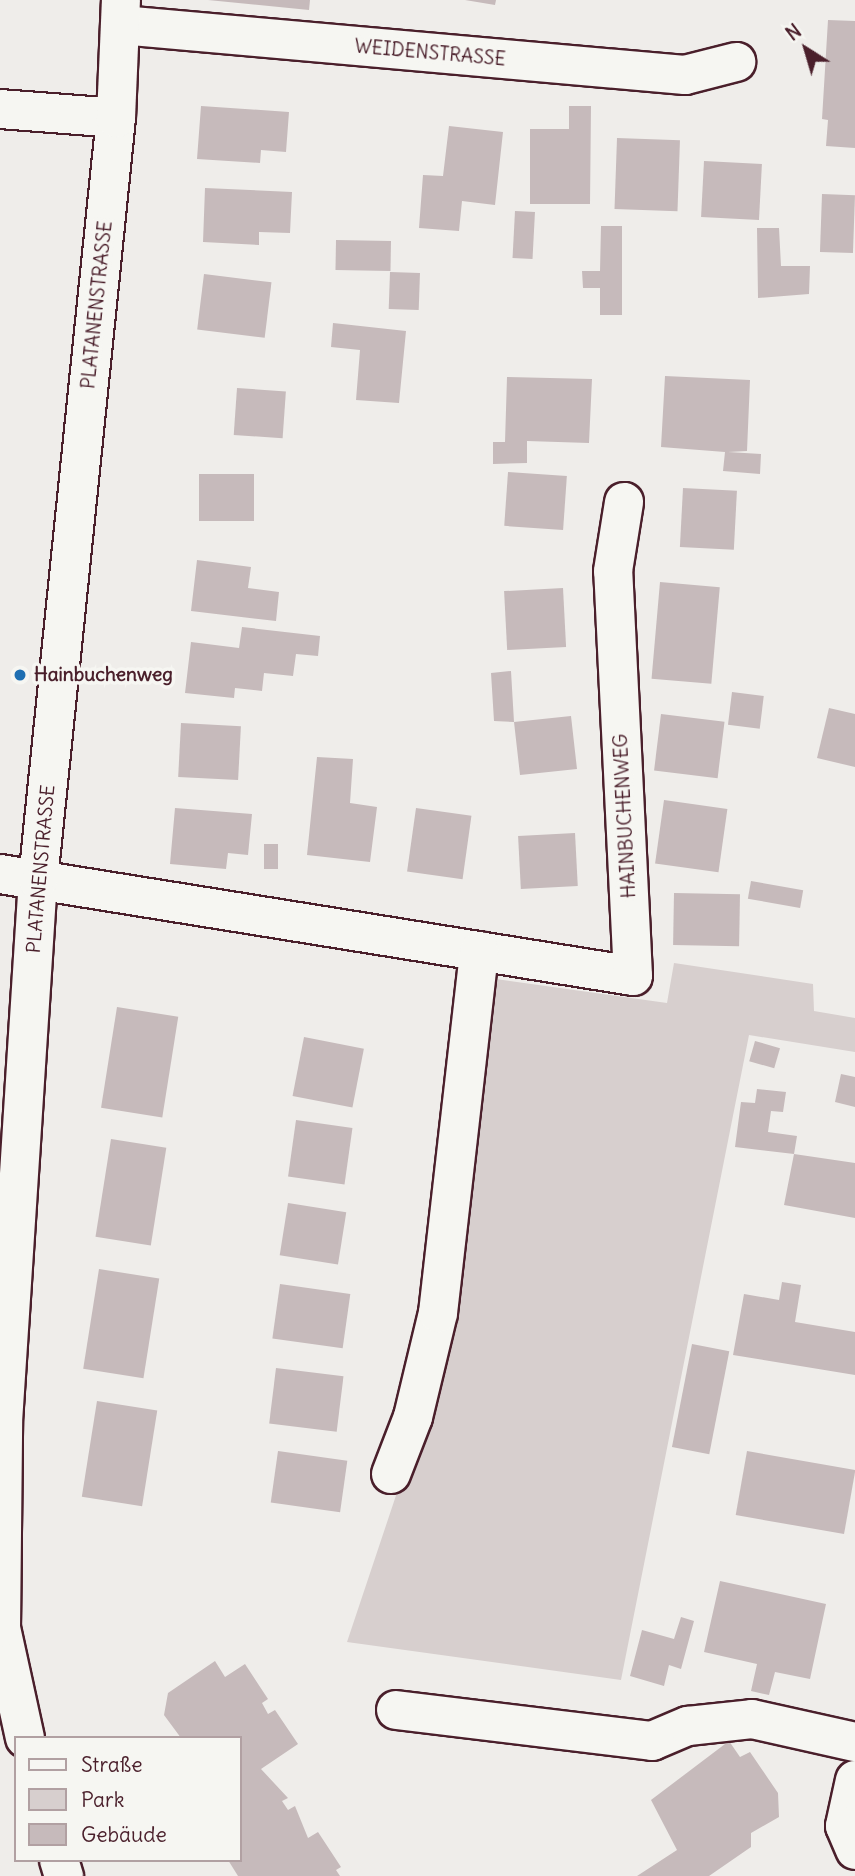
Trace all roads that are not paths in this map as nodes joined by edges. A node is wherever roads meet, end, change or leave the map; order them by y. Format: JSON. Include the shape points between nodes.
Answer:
{"nodes":[{"id":1,"x":121,"y":13,"type":"edge"},
{"id":2,"x":736,"y":62,"type":"dead end"},
{"id":3,"x":0,"y":109,"type":"edge"},
{"id":4,"x":116,"y":118,"type":"junction"},
{"id":5,"x":624,"y":502,"type":"dead end"},
{"id":6,"x":0,"y":874,"type":"edge"},
{"id":7,"x":38,"y":880,"type":"junction"},
{"id":8,"x":479,"y":951,"type":"junction"},
{"id":9,"x":391,"y":1474,"type":"dead end"},
{"id":10,"x":0,"y":1628,"type":"edge"},
{"id":11,"x":397,"y":1710,"type":"dead end"},
{"id":12,"x":25,"y":1736,"type":"edge"},
{"id":13,"x":855,"y":1742,"type":"edge"},
{"id":14,"x":855,"y":1780,"type":"edge"},
{"id":15,"x":855,"y":1850,"type":"edge"}],
"edges":[{"from":1,"to":2,"type":"street","name":"WEIDENSTRASSE","via":[[685,75]]},
{"from":1,"to":4,"type":"street","name":"PLATANENSTRASSE"},
{"from":3,"to":4,"type":"street"},
{"from":4,"to":7,"type":"street","name":"PLATANENSTRASSE"},
{"from":5,"to":8,"type":"street","name":"HAINBUCHENWEG","via":[[613,571],[633,975]]},
{"from":6,"to":7,"type":"street","name":"HAINBUCHENWEG"},
{"from":7,"to":8,"type":"street","name":"HAINBUCHENWEG"},
{"from":7,"to":10,"type":"street","name":"PLATANENSTRASSE","via":[[3,1422]]},
{"from":8,"to":9,"type":"street","via":[[438,1313],[413,1417]]},
{"from":10,"to":12,"type":"street","name":"PLATANENSTRASSE"},
{"from":11,"to":13,"type":"street","via":[[652,1741],[688,1726],[752,1719]]},
{"from":14,"to":15,"type":"street","via":[[845,1826]]}]}
